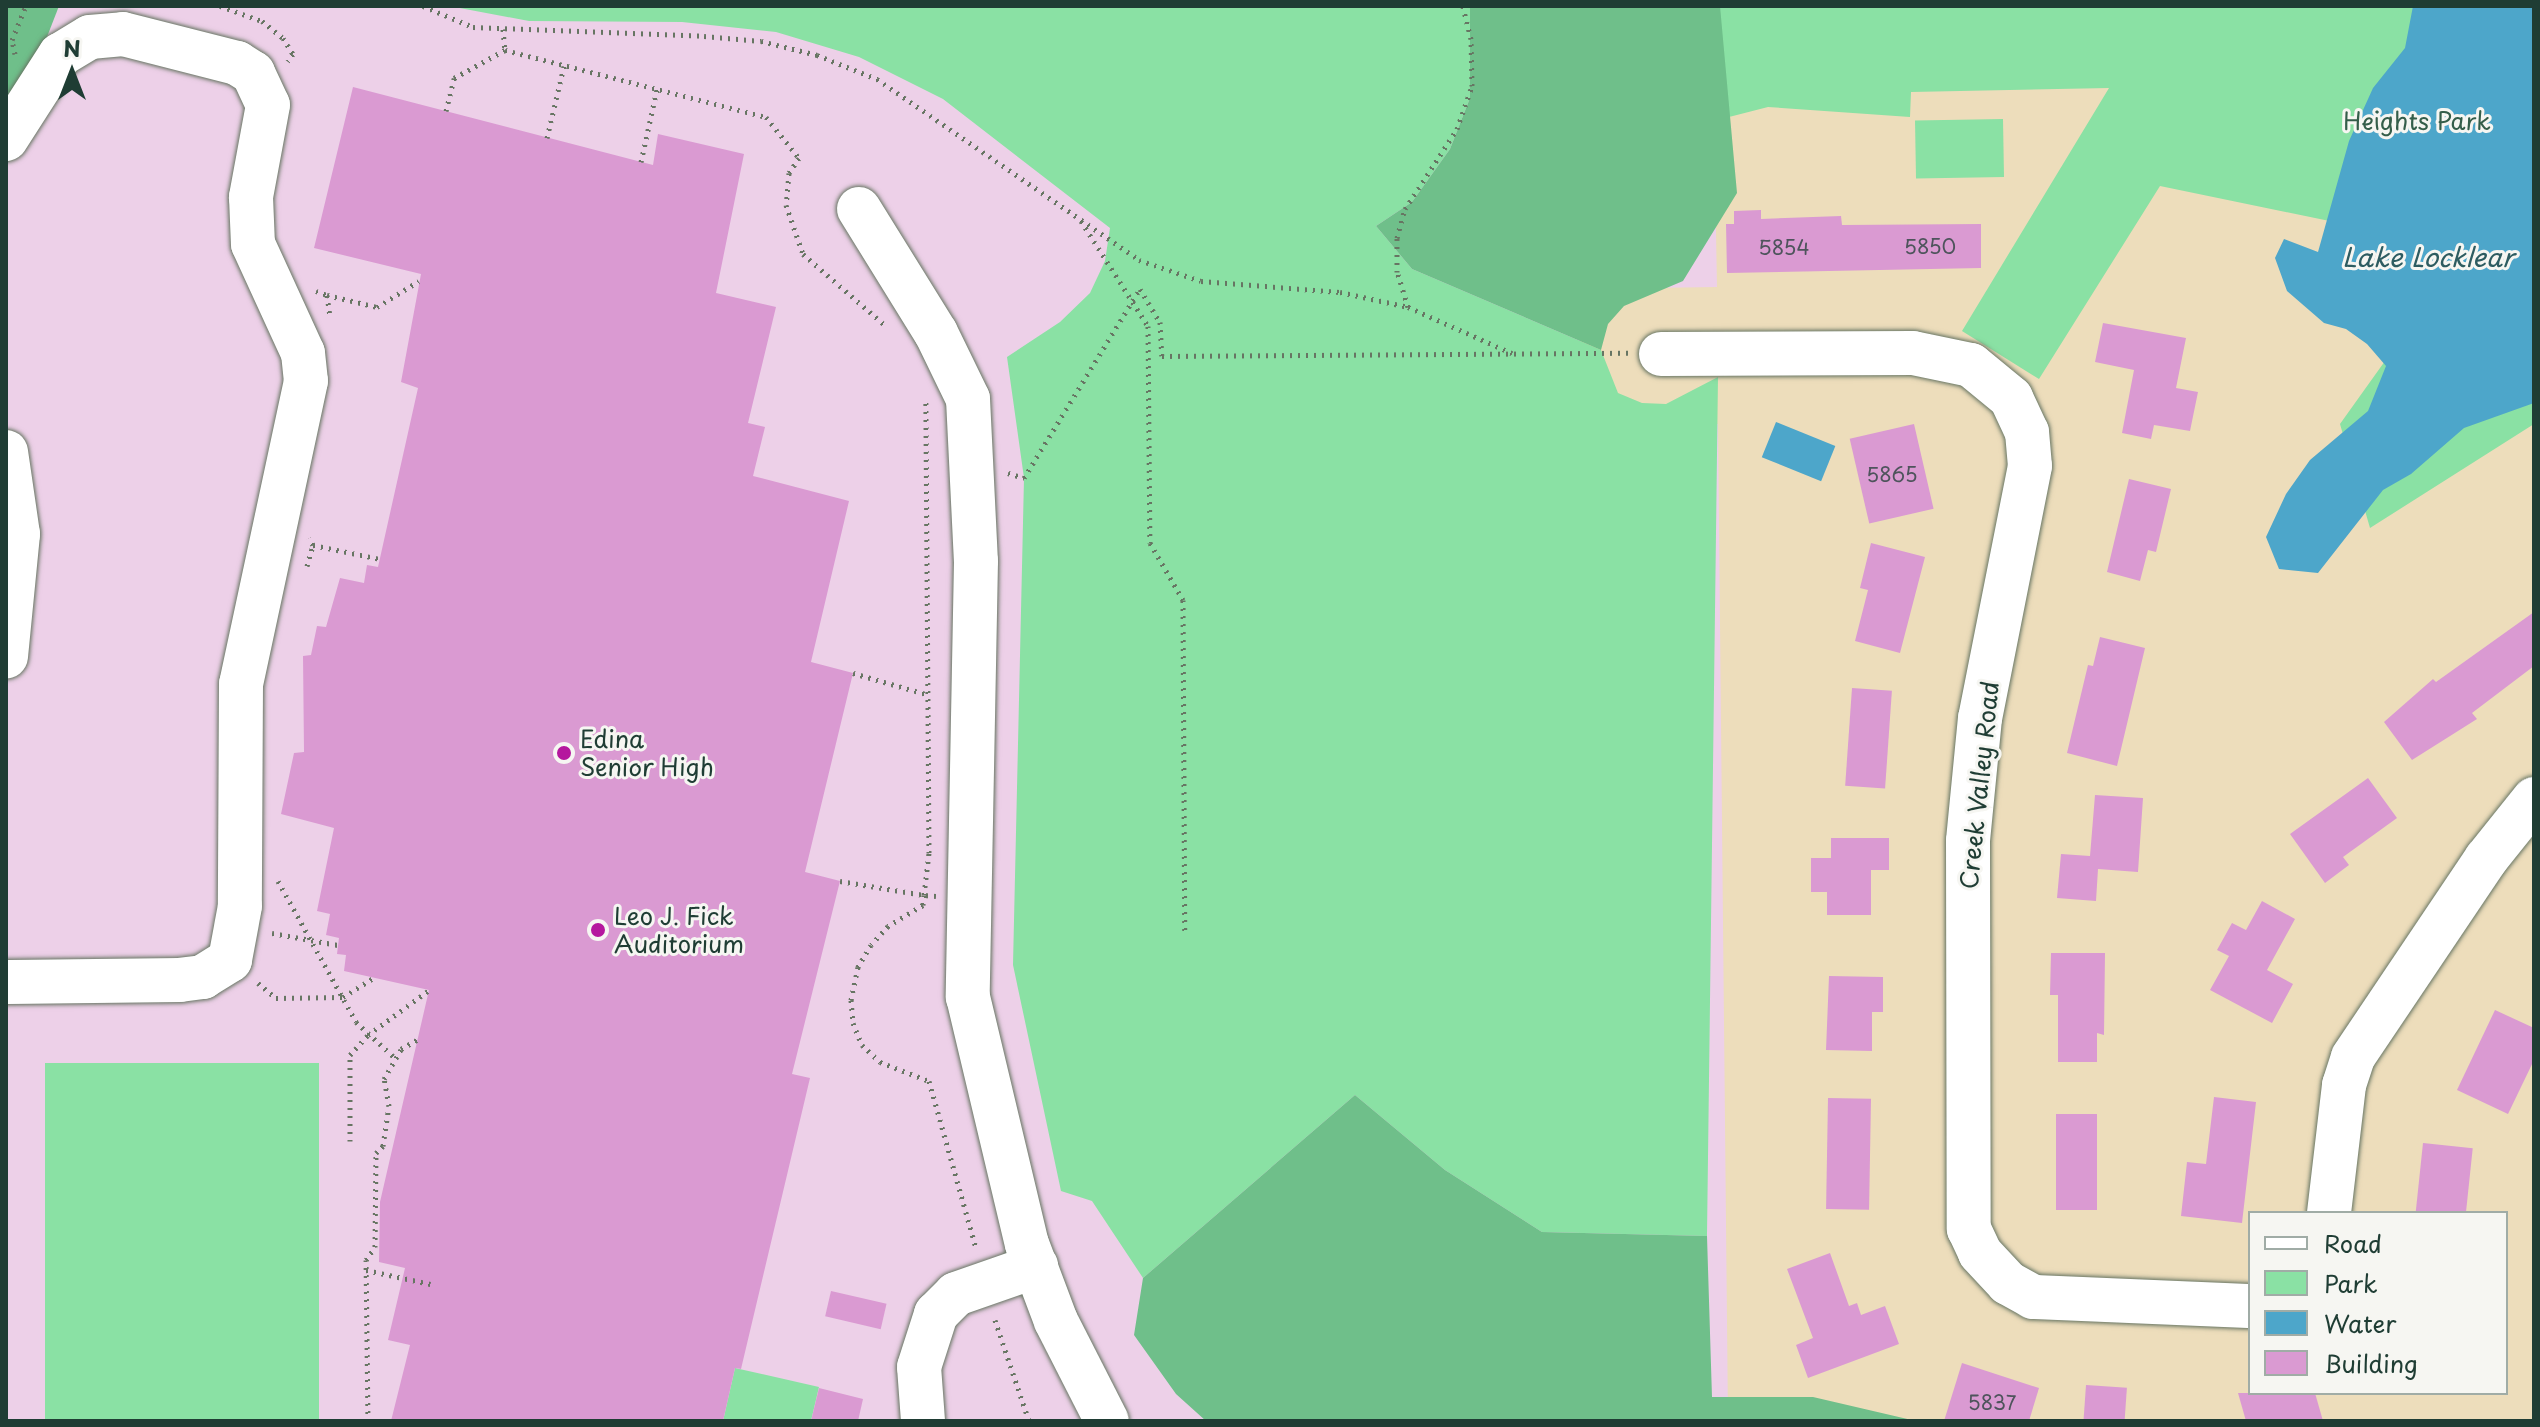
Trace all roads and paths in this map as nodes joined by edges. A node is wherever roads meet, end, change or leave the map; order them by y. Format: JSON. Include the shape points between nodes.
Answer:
{"nodes":[{"id":1,"x":423,"y":6,"type":"edge"},
{"id":2,"x":1463,"y":6,"type":"edge"},
{"id":3,"x":503,"y":29,"type":"junction"},
{"id":4,"x":505,"y":50,"type":"junction"},
{"id":5,"x":564,"y":66,"type":"junction"},
{"id":6,"x":657,"y":89,"type":"junction"},
{"id":7,"x":446,"y":111,"type":"dead end"},
{"id":8,"x":547,"y":138,"type":"dead end"},
{"id":9,"x":6,"y":139,"type":"edge"},
{"id":10,"x":641,"y":162,"type":"dead end"},
{"id":11,"x":859,"y":209,"type":"dead end"},
{"id":12,"x":1078,"y":217,"type":"junction"},
{"id":13,"x":419,"y":281,"type":"dead end"},
{"id":14,"x":327,"y":295,"type":"dead end"},
{"id":15,"x":1132,"y":298,"type":"junction"},
{"id":16,"x":1408,"y":307,"type":"junction"},
{"id":17,"x":890,"y":330,"type":"dead end"},
{"id":18,"x":1512,"y":353,"type":"junction"},
{"id":19,"x":1661,"y":354,"type":"joint"},
{"id":20,"x":926,"y":393,"type":"dead end"},
{"id":21,"x":6,"y":452,"type":"edge"},
{"id":22,"x":1024,"y":478,"type":"dead end"},
{"id":23,"x":313,"y":545,"type":"dead end"},
{"id":24,"x":380,"y":559,"type":"dead end"},
{"id":25,"x":6,"y":656,"type":"edge"},
{"id":26,"x":853,"y":673,"type":"dead end"},
{"id":27,"x":929,"y":695,"type":"junction"},
{"id":28,"x":2534,"y":799,"type":"edge"},
{"id":29,"x":840,"y":881,"type":"dead end"},
{"id":30,"x":924,"y":895,"type":"junction"},
{"id":31,"x":970,"y":901,"type":"junction"},
{"id":32,"x":1185,"y":932,"type":"dead end"},
{"id":33,"x":338,"y":945,"type":"dead end"},
{"id":34,"x":234,"y":946,"type":"junction"},
{"id":35,"x":373,"y":978,"type":"dead end"},
{"id":36,"x":6,"y":982,"type":"edge"},
{"id":37,"x":429,"y":990,"type":"dead end"},
{"id":38,"x":418,"y":1039,"type":"dead end"},
{"id":39,"x":350,"y":1141,"type":"dead end"},
{"id":40,"x":2329,"y":1211,"type":"edge"},
{"id":41,"x":1036,"y":1266,"type":"junction"},
{"id":42,"x":366,"y":1270,"type":"junction"},
{"id":43,"x":985,"y":1281,"type":"junction"},
{"id":44,"x":431,"y":1284,"type":"dead end"},
{"id":45,"x":2248,"y":1306,"type":"edge"},
{"id":46,"x":368,"y":1421,"type":"edge"},
{"id":47,"x":923,"y":1421,"type":"edge"},
{"id":48,"x":1029,"y":1421,"type":"edge"},
{"id":49,"x":1107,"y":1421,"type":"edge"}],
"edges":[{"from":1,"to":3,"type":"path","via":[[473,27]]},
{"from":2,"to":16,"type":"path","via":[[1471,39],[1472,86],[1457,129],[1405,209],[1397,238],[1397,272]]},
{"from":3,"to":4,"type":"path"},
{"from":3,"to":12,"type":"path","via":[[704,36],[761,41],[817,55],[877,79]]},
{"from":4,"to":5,"type":"path"},
{"from":4,"to":7,"type":"path","via":[[454,78]]},
{"from":5,"to":6,"type":"path"},
{"from":5,"to":8,"type":"path"},
{"from":6,"to":10,"type":"path"},
{"from":6,"to":17,"type":"path","via":[[766,117],[799,158],[789,173],[786,205],[803,254]]},
{"from":9,"to":34,"type":"street","via":[[60,55],[106,33],[237,63],[264,89],[266,127],[251,197],[253,244],[303,353],[306,381],[241,684]]},
{"from":11,"to":31,"type":"street","via":[[936,333],[968,399],[976,561]]},
{"from":12,"to":15,"type":"path"},
{"from":12,"to":16,"type":"path","via":[[1139,260],[1201,281],[1340,292]]},
{"from":13,"to":14,"type":"path","via":[[377,307]]},
{"from":15,"to":18,"type":"path","via":[[1140,289],[1160,322],[1162,356]]},
{"from":15,"to":22,"type":"path"},
{"from":15,"to":32,"type":"path","via":[[1148,326],[1150,543],[1183,600]]},
{"from":16,"to":18,"type":"path"},
{"from":18,"to":19,"type":"path"},
{"from":19,"to":45,"type":"street","name":"Creek Valley Road","via":[[1913,353],[1971,365],[2011,398],[2027,432],[2030,466],[1980,718],[1968,841],[1969,1229],[1980,1253],[2008,1283],[2033,1297]]},
{"from":20,"to":27,"type":"path"},
{"from":21,"to":25,"type":"street","via":[[18,534]]},
{"from":23,"to":24,"type":"path"},
{"from":26,"to":27,"type":"path"},
{"from":27,"to":30,"type":"path"},
{"from":28,"to":40,"type":"street","via":[[2486,859],[2353,1057],[2344,1085]]},
{"from":29,"to":30,"type":"path"},
{"from":30,"to":31,"type":"path"},
{"from":30,"to":43,"type":"path","via":[[923,905],[880,935],[858,967],[851,1000],[853,1023],[862,1045],[880,1062],[929,1081]]},
{"from":31,"to":41,"type":"street","via":[[968,997]]},
{"from":33,"to":34,"type":"path"},
{"from":34,"to":35,"type":"path","via":[[276,998],[343,997]]},
{"from":34,"to":36,"type":"street","via":[[203,977]]},
{"from":37,"to":39,"type":"path","via":[[368,1035],[350,1055]]},
{"from":38,"to":42,"type":"path","via":[[401,1049],[384,1079],[389,1106],[383,1146],[376,1153],[375,1247]]},
{"from":41,"to":43,"type":"street"},
{"from":41,"to":49,"type":"street","via":[[1056,1321]]},
{"from":42,"to":44,"type":"path"},
{"from":42,"to":46,"type":"path"},
{"from":43,"to":47,"type":"street","via":[[956,1294],[936,1314],[919,1367]]},
{"from":43,"to":48,"type":"path"}]}
